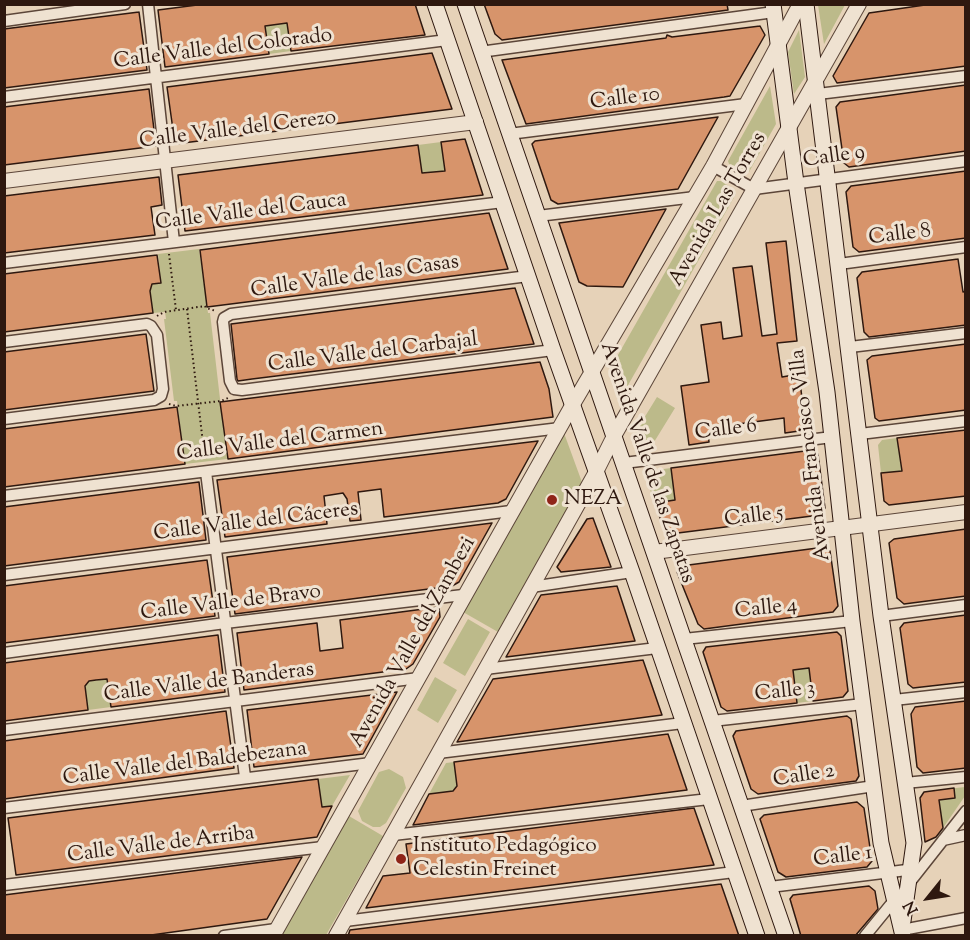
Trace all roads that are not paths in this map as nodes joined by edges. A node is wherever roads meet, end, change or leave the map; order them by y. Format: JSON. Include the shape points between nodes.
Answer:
{"nodes":[{"id":1,"x":125,"y":4,"type":"edge"},
{"id":2,"x":148,"y":4,"type":"edge"},
{"id":3,"x":435,"y":4,"type":"edge"},
{"id":4,"x":465,"y":4,"type":"edge"},
{"id":5,"x":800,"y":4,"type":"edge"},
{"id":6,"x":806,"y":4,"type":"edge"},
{"id":7,"x":859,"y":4,"type":"edge"},
{"id":8,"x":774,"y":8,"type":"edge"},
{"id":9,"x":4,"y":21,"type":"edge"},
{"id":10,"x":447,"y":40,"type":"junction"},
{"id":11,"x":778,"y":44,"type":"junction"},
{"id":12,"x":480,"y":52,"type":"junction"},
{"id":13,"x":966,"y":75,"type":"edge"},
{"id":14,"x":157,"y":78,"type":"junction"},
{"id":15,"x":817,"y":88,"type":"junction"},
{"id":16,"x":4,"y":97,"type":"edge"},
{"id":17,"x":746,"y":104,"type":"junction"},
{"id":18,"x":476,"y":122,"type":"junction"},
{"id":19,"x":789,"y":130,"type":"junction"},
{"id":20,"x":509,"y":134,"type":"junction"},
{"id":21,"x":166,"y":161,"type":"junction"},
{"id":22,"x":966,"y":161,"type":"edge"},
{"id":23,"x":713,"y":166,"type":"junction"},
{"id":24,"x":828,"y":178,"type":"junction"},
{"id":25,"x":4,"y":181,"type":"edge"},
{"id":26,"x":796,"y":183,"type":"junction"},
{"id":27,"x":754,"y":189,"type":"junction"},
{"id":28,"x":695,"y":197,"type":"junction"},
{"id":29,"x":503,"y":202,"type":"junction"},
{"id":30,"x":538,"y":216,"type":"junction"},
{"id":31,"x":171,"y":243,"type":"junction"},
{"id":32,"x":966,"y":248,"type":"edge"},
{"id":33,"x":4,"y":263,"type":"edge"},
{"id":34,"x":839,"y":264,"type":"junction"},
{"id":35,"x":528,"y":276,"type":"junction"},
{"id":36,"x":966,"y":333,"type":"edge"},
{"id":37,"x":4,"y":342,"type":"edge"},
{"id":38,"x":849,"y":347,"type":"junction"},
{"id":39,"x":553,"y":350,"type":"junction"},
{"id":40,"x":591,"y":372,"type":"junction"},
{"id":41,"x":854,"y":387,"type":"junction"},
{"id":42,"x":234,"y":389,"type":"joint"},
{"id":43,"x":827,"y":392,"type":"junction"},
{"id":44,"x":573,"y":404,"type":"junction"},
{"id":45,"x":4,"y":419,"type":"edge"},
{"id":46,"x":966,"y":421,"type":"edge"},
{"id":47,"x":560,"y":428,"type":"junction"},
{"id":48,"x":860,"y":434,"type":"junction"},
{"id":49,"x":614,"y":436,"type":"junction"},
{"id":50,"x":832,"y":437,"type":"junction"},
{"id":51,"x":624,"y":463,"type":"junction"},
{"id":52,"x":206,"y":472,"type":"junction"},
{"id":53,"x":596,"y":472,"type":"junction"},
{"id":54,"x":4,"y":496,"type":"edge"},
{"id":55,"x":512,"y":511,"type":"junction"},
{"id":56,"x":966,"y":512,"type":"edge"},
{"id":57,"x":870,"y":524,"type":"junction"},
{"id":58,"x":842,"y":528,"type":"junction"},
{"id":59,"x":217,"y":548,"type":"junction"},
{"id":60,"x":654,"y":552,"type":"junction"},
{"id":61,"x":632,"y":572,"type":"junction"},
{"id":62,"x":4,"y":574,"type":"edge"},
{"id":63,"x":531,"y":587,"type":"junction"},
{"id":64,"x":464,"y":595,"type":"junction"},
{"id":65,"x":966,"y":605,"type":"edge"},
{"id":66,"x":881,"y":616,"type":"junction"},
{"id":67,"x":852,"y":621,"type":"junction"},
{"id":68,"x":225,"y":623,"type":"junction"},
{"id":69,"x":684,"y":639,"type":"junction"},
{"id":70,"x":657,"y":648,"type":"junction"},
{"id":71,"x":4,"y":653,"type":"edge"},
{"id":72,"x":485,"y":669,"type":"junction"},
{"id":73,"x":419,"y":678,"type":"junction"},
{"id":74,"x":966,"y":692,"type":"edge"},
{"id":75,"x":236,"y":700,"type":"junction"},
{"id":76,"x":894,"y":700,"type":"junction"},
{"id":77,"x":863,"y":704,"type":"junction"},
{"id":78,"x":712,"y":721,"type":"junction"},
{"id":79,"x":683,"y":723,"type":"junction"},
{"id":80,"x":4,"y":730,"type":"edge"},
{"id":81,"x":438,"y":753,"type":"junction"},
{"id":82,"x":371,"y":763,"type":"junction"},
{"id":83,"x":245,"y":777,"type":"junction"},
{"id":84,"x":966,"y":777,"type":"edge"},
{"id":85,"x":906,"y":783,"type":"junction"},
{"id":86,"x":874,"y":786,"type":"junction"},
{"id":87,"x":709,"y":799,"type":"junction"},
{"id":88,"x":741,"y":806,"type":"junction"},
{"id":89,"x":4,"y":808,"type":"edge"},
{"id":90,"x":966,"y":812,"type":"edge"},
{"id":91,"x":393,"y":834,"type":"junction"},
{"id":92,"x":966,"y":835,"type":"edge"},
{"id":93,"x":943,"y":840,"type":"junction"},
{"id":94,"x":323,"y":847,"type":"junction"},
{"id":95,"x":734,"y":872,"type":"junction"},
{"id":96,"x":888,"y":873,"type":"junction"},
{"id":97,"x":913,"y":874,"type":"junction"},
{"id":98,"x":4,"y":885,"type":"edge"},
{"id":99,"x":770,"y":887,"type":"junction"},
{"id":100,"x":895,"y":900,"type":"junction"},
{"id":101,"x":966,"y":918,"type":"edge"},
{"id":102,"x":345,"y":921,"type":"junction"},
{"id":103,"x":275,"y":932,"type":"edge"},
{"id":104,"x":903,"y":933,"type":"edge"},
{"id":105,"x":224,"y":936,"type":"edge"},
{"id":106,"x":336,"y":936,"type":"edge"},
{"id":107,"x":757,"y":936,"type":"edge"},
{"id":108,"x":786,"y":936,"type":"edge"},
{"id":109,"x":865,"y":936,"type":"edge"}],
"edges":[{"from":1,"to":9,"type":"street"},
{"from":2,"to":14,"type":"street"},
{"from":3,"to":10,"type":"main road"},
{"from":4,"to":12,"type":"main road","name":"Avenida Valle de las Zapatas"},
{"from":5,"to":11,"type":"street","name":"Avenida Las Torres"},
{"from":6,"to":15,"type":"main road"},
{"from":7,"to":15,"type":"street","name":"Avenida Las Torres"},
{"from":8,"to":11,"type":"main road","name":"Avenida Francisco Villa"},
{"from":8,"to":12,"type":"street"},
{"from":10,"to":14,"type":"street","name":"Calle Valle del Colorado"},
{"from":10,"to":18,"type":"main road"},
{"from":11,"to":17,"type":"street","name":"Avenida Las Torres"},
{"from":11,"to":19,"type":"main road","name":"Avenida Francisco Villa"},
{"from":12,"to":20,"type":"main road","name":"Avenida Valle de las Zapatas"},
{"from":13,"to":15,"type":"street"},
{"from":14,"to":16,"type":"street","name":"Calle Valle del Colorado"},
{"from":14,"to":21,"type":"street"},
{"from":15,"to":19,"type":"street","name":"Avenida Las Torres"},
{"from":15,"to":24,"type":"main road"},
{"from":17,"to":20,"type":"street","name":"Calle 10"},
{"from":17,"to":23,"type":"street","name":"Avenida Las Torres"},
{"from":18,"to":21,"type":"street","name":"Calle Valle del Cerezo"},
{"from":18,"to":29,"type":"main road"},
{"from":19,"to":26,"type":"main road","name":"Avenida Francisco Villa"},
{"from":19,"to":27,"type":"street","name":"Avenida Las Torres"},
{"from":20,"to":30,"type":"main road","name":"Avenida Valle de las Zapatas"},
{"from":21,"to":25,"type":"street","name":"Calle Valle del Cerezo"},
{"from":21,"to":31,"type":"street"},
{"from":22,"to":24,"type":"street","name":"Calle 9"},
{"from":23,"to":27,"type":"street"},
{"from":23,"to":28,"type":"street","name":"Avenida Las Torres"},
{"from":24,"to":26,"type":"street","name":"Calle 9"},
{"from":24,"to":34,"type":"main road"},
{"from":26,"to":27,"type":"street","name":"Calle 9"},
{"from":26,"to":43,"type":"main road","name":"Avenida Francisco Villa"},
{"from":27,"to":49,"type":"street","name":"Avenida Las Torres"},
{"from":28,"to":30,"type":"street"},
{"from":28,"to":40,"type":"street","name":"Avenida Las Torres"},
{"from":29,"to":31,"type":"street","name":"Calle Valle del Cauca"},
{"from":29,"to":35,"type":"main road"},
{"from":30,"to":40,"type":"main road","name":"Avenida Valle de las Zapatas"},
{"from":31,"to":33,"type":"street","name":"Calle Valle del Cauca"},
{"from":32,"to":34,"type":"street","name":"Calle 8"},
{"from":34,"to":38,"type":"main road"},
{"from":35,"to":39,"type":"main road"},
{"from":35,"to":42,"type":"street","name":"Calle Valle de las Casas","via":[[231,314],[224,318],[223,326]]},
{"from":36,"to":38,"type":"street"},
{"from":37,"to":45,"type":"street","via":[[151,326],[156,335],[163,389],[154,400]]},
{"from":38,"to":41,"type":"main road"},
{"from":39,"to":42,"type":"street","name":"Calle Valle del Carbajal"},
{"from":39,"to":44,"type":"main road"},
{"from":40,"to":44,"type":"street","name":"Avenida Valle del Zambezi"},
{"from":40,"to":49,"type":"main road","name":"Avenida Valle de las Zapatas"},
{"from":41,"to":43,"type":"main road"},
{"from":41,"to":48,"type":"main road"},
{"from":43,"to":50,"type":"main road","name":"Avenida Francisco Villa"},
{"from":44,"to":47,"type":"street","name":"Avenida Valle del Zambezi"},
{"from":44,"to":53,"type":"main road"},
{"from":46,"to":48,"type":"street"},
{"from":47,"to":52,"type":"street","name":"Calle Valle del Carmen"},
{"from":47,"to":55,"type":"street","name":"Avenida Valle del Zambezi"},
{"from":48,"to":57,"type":"main road"},
{"from":49,"to":51,"type":"main road","name":"Avenida Valle de las Zapatas"},
{"from":49,"to":53,"type":"street"},
{"from":50,"to":51,"type":"street","name":"Calle 6"},
{"from":50,"to":58,"type":"main road","name":"Avenida Francisco Villa"},
{"from":51,"to":60,"type":"main road","name":"Avenida Valle de las Zapatas"},
{"from":52,"to":54,"type":"street","name":"Calle Valle del Carmen"},
{"from":52,"to":59,"type":"street"},
{"from":53,"to":61,"type":"main road"},
{"from":53,"to":63,"type":"street"},
{"from":55,"to":59,"type":"street","name":"Calle Valle del Cáceres"},
{"from":55,"to":64,"type":"street","name":"Avenida Valle del Zambezi"},
{"from":56,"to":57,"type":"street","name":"Calle 5"},
{"from":57,"to":58,"type":"street","name":"Calle 5"},
{"from":57,"to":66,"type":"main road"},
{"from":58,"to":60,"type":"street","name":"Calle 5"},
{"from":58,"to":67,"type":"main road","name":"Avenida Francisco Villa"},
{"from":59,"to":62,"type":"street","name":"Calle Valle del Cáceres"},
{"from":59,"to":68,"type":"street"},
{"from":60,"to":69,"type":"main road","name":"Avenida Valle de las Zapatas"},
{"from":61,"to":63,"type":"street"},
{"from":61,"to":70,"type":"main road"},
{"from":63,"to":72,"type":"street"},
{"from":64,"to":68,"type":"street","name":"Calle Valle de Bravo"},
{"from":64,"to":73,"type":"street","name":"Avenida Valle del Zambezi"},
{"from":65,"to":66,"type":"street"},
{"from":66,"to":76,"type":"main road"},
{"from":67,"to":69,"type":"street","name":"Calle 4"},
{"from":67,"to":77,"type":"main road","name":"Avenida Francisco Villa"},
{"from":68,"to":71,"type":"street","name":"Calle Valle de Bravo"},
{"from":68,"to":75,"type":"street"},
{"from":69,"to":78,"type":"main road","name":"Avenida Valle de las Zapatas"},
{"from":70,"to":72,"type":"street"},
{"from":70,"to":79,"type":"main road"},
{"from":72,"to":81,"type":"street"},
{"from":73,"to":75,"type":"street","name":"Calle Valle de Banderas"},
{"from":73,"to":82,"type":"street","name":"Avenida Valle del Zambezi"},
{"from":74,"to":76,"type":"street"},
{"from":75,"to":80,"type":"street","name":"Calle Valle de Banderas"},
{"from":75,"to":83,"type":"street"},
{"from":76,"to":85,"type":"main road"},
{"from":77,"to":78,"type":"street","name":"Calle 3"},
{"from":77,"to":86,"type":"main road","name":"Avenida Francisco Villa"},
{"from":78,"to":88,"type":"main road","name":"Avenida Valle de las Zapatas"},
{"from":79,"to":81,"type":"street"},
{"from":79,"to":87,"type":"main road"},
{"from":81,"to":91,"type":"street"},
{"from":82,"to":83,"type":"street","name":"Calle Valle del Baldebezana"},
{"from":82,"to":94,"type":"street","name":"Avenida Valle del Zambezi"},
{"from":83,"to":89,"type":"street","name":"Calle Valle del Baldebezana"},
{"from":84,"to":85,"type":"street"},
{"from":85,"to":97,"type":"main road","via":[[914,843]]},
{"from":86,"to":88,"type":"street","name":"Calle 2"},
{"from":86,"to":96,"type":"main road","name":"Avenida Francisco Villa"},
{"from":87,"to":91,"type":"street"},
{"from":87,"to":95,"type":"main road"},
{"from":88,"to":99,"type":"main road","name":"Avenida Valle de las Zapatas"},
{"from":90,"to":93,"type":"street"},
{"from":91,"to":102,"type":"street"},
{"from":92,"to":93,"type":"street"},
{"from":93,"to":97,"type":"street"},
{"from":94,"to":98,"type":"street","name":"Calle Valle de Arriba"},
{"from":94,"to":103,"type":"street","name":"Avenida Valle del Zambezi"},
{"from":95,"to":102,"type":"street"},
{"from":95,"to":107,"type":"main road"},
{"from":96,"to":97,"type":"street","name":"Calle 1"},
{"from":96,"to":99,"type":"street","name":"Calle 1"},
{"from":96,"to":100,"type":"main road","name":"Avenida Francisco Villa"},
{"from":97,"to":100,"type":"street"},
{"from":97,"to":104,"type":"main road"},
{"from":99,"to":108,"type":"main road","name":"Avenida Valle de las Zapatas"},
{"from":100,"to":104,"type":"main road","name":"Avenida Francisco Villa"},
{"from":100,"to":109,"type":"street"},
{"from":101,"to":104,"type":"street"},
{"from":102,"to":106,"type":"street"},
{"from":103,"to":105,"type":"street"}]}
